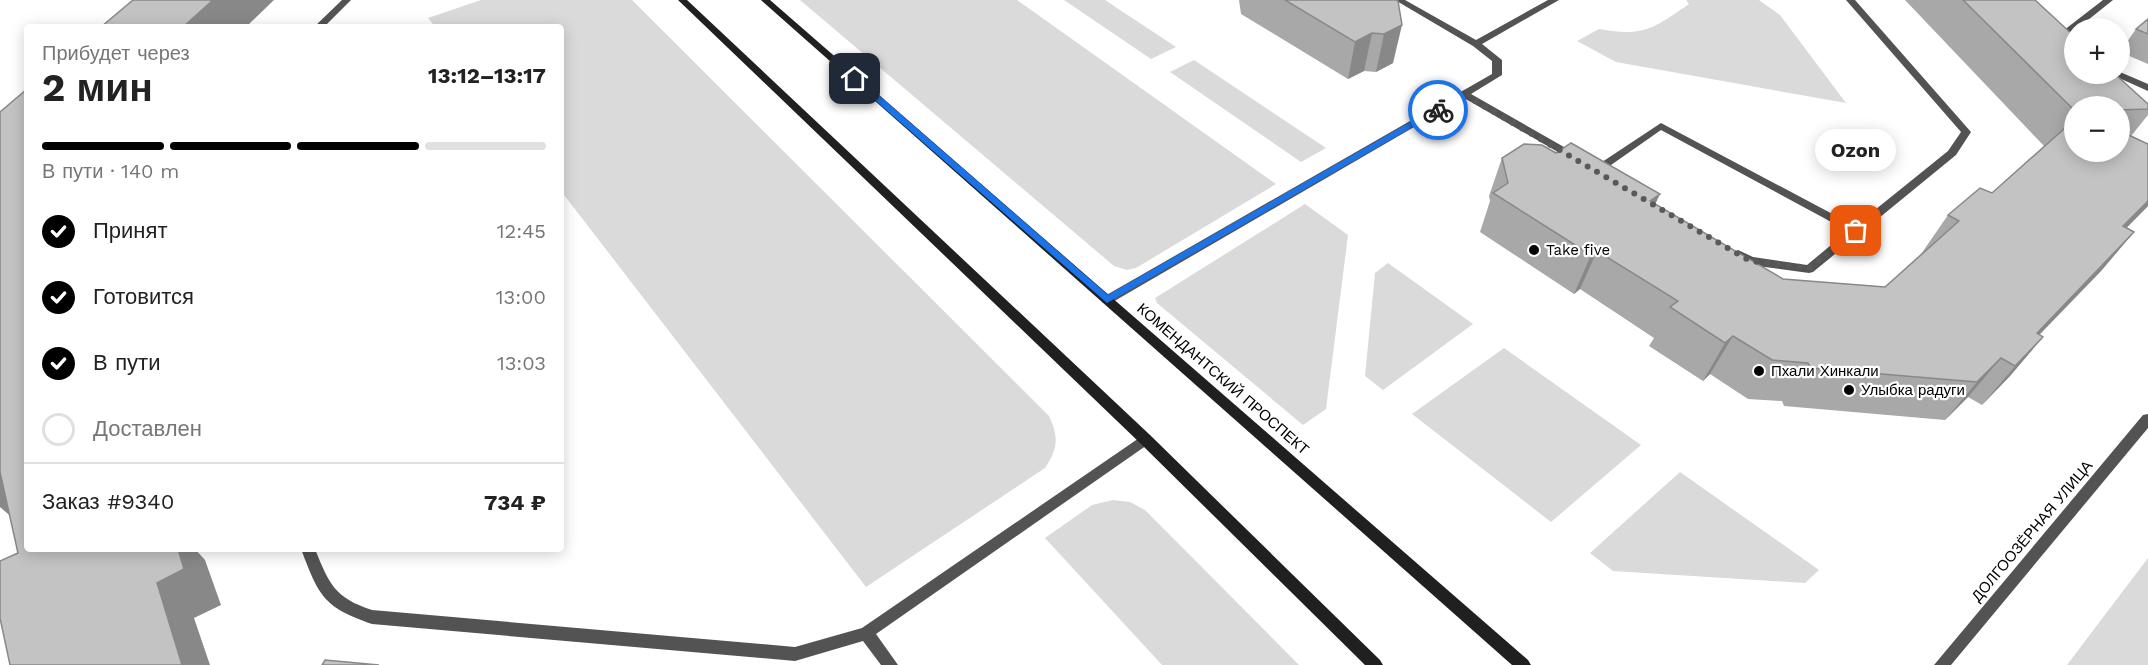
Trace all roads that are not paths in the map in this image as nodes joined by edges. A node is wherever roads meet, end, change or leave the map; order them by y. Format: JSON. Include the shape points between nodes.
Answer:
{"nodes":[{"id":1,"x":347,"y":0,"type":"edge"},
{"id":2,"x":682,"y":0,"type":"edge"},
{"id":3,"x":765,"y":0,"type":"edge"},
{"id":4,"x":1399,"y":0,"type":"edge"},
{"id":5,"x":1555,"y":0,"type":"edge"},
{"id":6,"x":1850,"y":0,"type":"edge"},
{"id":7,"x":2109,"y":0,"type":"edge"},
{"id":8,"x":322,"y":24,"type":"edge"},
{"id":9,"x":2061,"y":35,"type":"edge"},
{"id":10,"x":1476,"y":44,"type":"junction"},
{"id":11,"x":2130,"y":80,"type":"edge"},
{"id":12,"x":2148,"y":88,"type":"edge"},
{"id":13,"x":1465,"y":95,"type":"junction"},
{"id":14,"x":1597,"y":170,"type":"junction"},
{"id":15,"x":1607,"y":176,"type":"edge"},
{"id":16,"x":1856,"y":231,"type":"junction"},
{"id":17,"x":1729,"y":249,"type":"edge"},
{"id":18,"x":1107,"y":300,"type":"junction"},
{"id":19,"x":2148,"y":419,"type":"edge"},
{"id":20,"x":1145,"y":440,"type":"junction"},
{"id":21,"x":309,"y":552,"type":"edge"},
{"id":22,"x":867,"y":633,"type":"junction"},
{"id":23,"x":890,"y":665,"type":"edge"},
{"id":24,"x":1375,"y":665,"type":"edge"},
{"id":25,"x":1523,"y":665,"type":"edge"},
{"id":26,"x":1942,"y":665,"type":"edge"}],
"edges":[{"from":1,"to":8,"type":"street"},
{"from":2,"to":20,"type":"main road"},
{"from":3,"to":18,"type":"main road","name":"КОМЕНДАНТСКИЙ ПРОСПЕКТ"},
{"from":4,"to":10,"type":"street"},
{"from":5,"to":10,"type":"street"},
{"from":6,"to":16,"type":"street","via":[[1966,132],[1952,153]]},
{"from":7,"to":9,"type":"street"},
{"from":10,"to":13,"type":"street","via":[[1497,60],[1497,75]]},
{"from":11,"to":12,"type":"street"},
{"from":13,"to":14,"type":"street"},
{"from":13,"to":18,"type":"street"},
{"from":14,"to":15,"type":"street"},
{"from":14,"to":16,"type":"street","via":[[1661,126]]},
{"from":16,"to":17,"type":"street","via":[[1809,268],[1750,261]]},
{"from":18,"to":25,"type":"main road","name":"КОМЕНДАНТСКИЙ ПРОСПЕКТ"},
{"from":19,"to":26,"type":"street","name":"ДОЛГООЗЁРНАЯ УЛИЦА"},
{"from":20,"to":22,"type":"street"},
{"from":20,"to":24,"type":"main road"},
{"from":21,"to":22,"type":"street","via":[[325,592],[343,608],[372,617],[795,654]]},
{"from":22,"to":23,"type":"street"}]}
